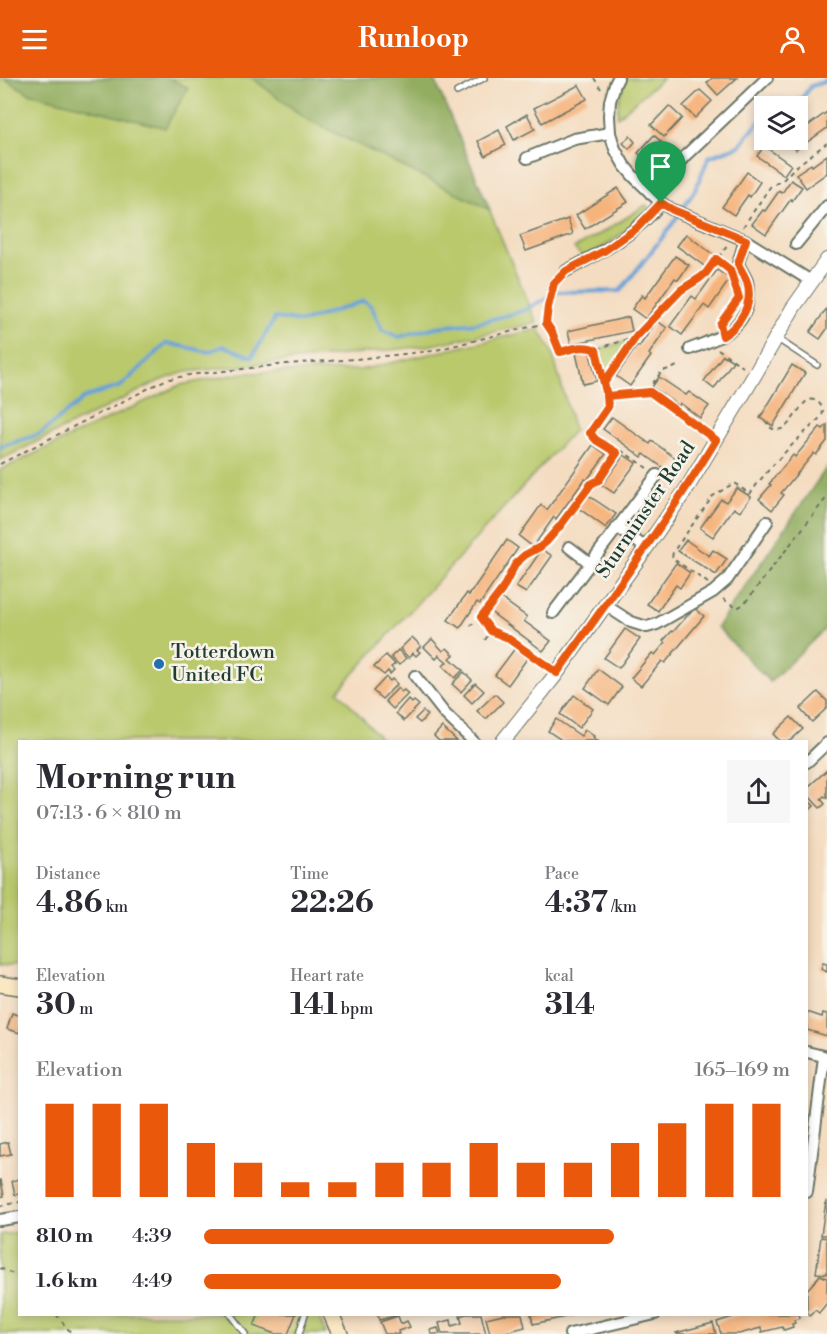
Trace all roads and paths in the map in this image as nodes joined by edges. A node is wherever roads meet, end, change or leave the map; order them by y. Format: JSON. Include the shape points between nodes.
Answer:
{"nodes":[{"id":1,"x":483,"y":78,"type":"edge"},
{"id":2,"x":594,"y":78,"type":"edge"},
{"id":3,"x":618,"y":78,"type":"edge"},
{"id":4,"x":767,"y":78,"type":"edge"},
{"id":5,"x":598,"y":86,"type":"dead end"},
{"id":6,"x":457,"y":92,"type":"dead end"},
{"id":7,"x":610,"y":133,"type":"junction"},
{"id":8,"x":827,"y":143,"type":"edge"},
{"id":9,"x":527,"y":158,"type":"dead end"},
{"id":10,"x":651,"y":194,"type":"junction"},
{"id":11,"x":661,"y":203,"type":"junction"},
{"id":12,"x":827,"y":206,"type":"edge"},
{"id":13,"x":738,"y":237,"type":"junction"},
{"id":14,"x":796,"y":243,"type":"dead end"},
{"id":15,"x":716,"y":259,"type":"junction"},
{"id":16,"x":827,"y":260,"type":"edge"},
{"id":17,"x":730,"y":270,"type":"dead end"},
{"id":18,"x":566,"y":271,"type":"joint"},
{"id":19,"x":811,"y":281,"type":"junction"},
{"id":20,"x":733,"y":306,"type":"dead end"},
{"id":21,"x":546,"y":323,"type":"junction"},
{"id":22,"x":723,"y":336,"type":"junction"},
{"id":23,"x":636,"y":337,"type":"junction"},
{"id":24,"x":776,"y":338,"type":"junction"},
{"id":25,"x":708,"y":342,"type":"junction"},
{"id":26,"x":690,"y":349,"type":"dead end"},
{"id":27,"x":596,"y":350,"type":"junction"},
{"id":28,"x":679,"y":365,"type":"dead end"},
{"id":29,"x":817,"y":365,"type":"dead end"},
{"id":30,"x":741,"y":366,"type":"dead end"},
{"id":31,"x":604,"y":383,"type":"junction"},
{"id":32,"x":647,"y":391,"type":"junction"},
{"id":33,"x":607,"y":396,"type":"junction"},
{"id":34,"x":767,"y":422,"type":"dead end"},
{"id":35,"x":716,"y":440,"type":"junction"},
{"id":36,"x":617,"y":453,"type":"junction"},
{"id":37,"x":0,"y":464,"type":"edge"},
{"id":38,"x":657,"y":475,"type":"joint"},
{"id":39,"x":827,"y":497,"type":"edge"},
{"id":40,"x":767,"y":522,"type":"dead end"},
{"id":41,"x":617,"y":527,"type":"junction"},
{"id":42,"x":569,"y":547,"type":"dead end"},
{"id":43,"x":646,"y":548,"type":"junction"},
{"id":44,"x":590,"y":563,"type":"junction"},
{"id":45,"x":714,"y":591,"type":"junction"},
{"id":46,"x":605,"y":605,"type":"junction"},
{"id":47,"x":553,"y":614,"type":"dead end"},
{"id":48,"x":481,"y":617,"type":"junction"},
{"id":49,"x":470,"y":626,"type":"dead end"},
{"id":50,"x":491,"y":631,"type":"junction"},
{"id":51,"x":485,"y":640,"type":"dead end"},
{"id":52,"x":557,"y":673,"type":"junction"},
{"id":53,"x":415,"y":676,"type":"dead end"},
{"id":54,"x":472,"y":740,"type":"edge"},
{"id":55,"x":504,"y":740,"type":"edge"},
{"id":56,"x":827,"y":743,"type":"edge"},
{"id":57,"x":808,"y":761,"type":"edge"},
{"id":58,"x":0,"y":984,"type":"edge"},
{"id":59,"x":18,"y":987,"type":"edge"},
{"id":60,"x":808,"y":1052,"type":"edge"},
{"id":61,"x":826,"y":1057,"type":"edge"},
{"id":62,"x":810,"y":1152,"type":"edge"},
{"id":63,"x":808,"y":1179,"type":"edge"},
{"id":64,"x":18,"y":1202,"type":"edge"},
{"id":65,"x":0,"y":1206,"type":"edge"},
{"id":66,"x":18,"y":1217,"type":"edge"},
{"id":67,"x":0,"y":1220,"type":"edge"},
{"id":68,"x":0,"y":1268,"type":"edge"},
{"id":69,"x":18,"y":1276,"type":"edge"},
{"id":70,"x":58,"y":1316,"type":"edge"},
{"id":71,"x":232,"y":1316,"type":"edge"},
{"id":72,"x":304,"y":1316,"type":"edge"},
{"id":73,"x":332,"y":1316,"type":"edge"},
{"id":74,"x":646,"y":1316,"type":"edge"},
{"id":75,"x":72,"y":1334,"type":"edge"},
{"id":76,"x":245,"y":1334,"type":"edge"},
{"id":77,"x":299,"y":1334,"type":"edge"},
{"id":78,"x":340,"y":1334,"type":"edge"},
{"id":79,"x":570,"y":1334,"type":"edge"}],
"edges":[{"from":1,"to":6,"type":"lane"},
{"from":2,"to":5,"type":"path"},
{"from":3,"to":7,"type":"street","via":[[610,101]]},
{"from":4,"to":10,"type":"street"},
{"from":7,"to":9,"type":"street","via":[[574,139]]},
{"from":7,"to":10,"type":"street","via":[[624,165]]},
{"from":8,"to":13,"type":"path","via":[[770,187]]},
{"from":10,"to":11,"type":"street"},
{"from":11,"to":13,"type":"street"},
{"from":11,"to":18,"type":"street","via":[[637,228]]},
{"from":12,"to":14,"type":"street"},
{"from":13,"to":15,"type":"path"},
{"from":13,"to":19,"type":"street"},
{"from":13,"to":22,"type":"street","via":[[738,264],[747,282],[746,309]]},
{"from":15,"to":17,"type":"path"},
{"from":15,"to":23,"type":"path","via":[[706,273],[681,290]]},
{"from":16,"to":19,"type":"street","name":"Sturminster Road"},
{"from":18,"to":21,"type":"path","via":[[554,283]]},
{"from":19,"to":24,"type":"street","name":"Sturminster Road"},
{"from":20,"to":22,"type":"path","via":[[720,324]]},
{"from":21,"to":27,"type":"path","via":[[560,352],[582,347]]},
{"from":21,"to":37,"type":"path","via":[[432,351],[165,380]]},
{"from":22,"to":25,"type":"street"},
{"from":23,"to":27,"type":"path"},
{"from":23,"to":31,"type":"path"},
{"from":24,"to":29,"type":"lane"},
{"from":24,"to":35,"type":"street","name":"Sturminster Road"},
{"from":25,"to":26,"type":"street"},
{"from":25,"to":30,"type":"path"},
{"from":27,"to":31,"type":"path"},
{"from":28,"to":32,"type":"path","via":[[662,371]]},
{"from":31,"to":33,"type":"path"},
{"from":32,"to":33,"type":"path"},
{"from":32,"to":35,"type":"path"},
{"from":33,"to":36,"type":"path","via":[[608,407],[590,433]]},
{"from":34,"to":45,"type":"path","via":[[773,430],[780,430],[811,399],[818,402],[824,413],[750,494],[734,483],[713,496],[673,552],[672,558]]},
{"from":35,"to":43,"type":"street","name":"Sturminster Road"},
{"from":36,"to":38,"type":"path","via":[[622,451]]},
{"from":36,"to":48,"type":"path","via":[[546,542],[516,563]]},
{"from":38,"to":41,"type":"street"},
{"from":39,"to":45,"type":"path","via":[[744,603],[737,608]]},
{"from":40,"to":45,"type":"street","via":[[727,580]]},
{"from":41,"to":43,"type":"street"},
{"from":41,"to":44,"type":"street"},
{"from":42,"to":44,"type":"street"},
{"from":43,"to":46,"type":"street","name":"Sturminster Road"},
{"from":44,"to":47,"type":"street"},
{"from":45,"to":46,"type":"street","via":[[647,627]]},
{"from":46,"to":52,"type":"street","name":"Sturminster Road"},
{"from":48,"to":49,"type":"path"},
{"from":48,"to":50,"type":"path"},
{"from":50,"to":51,"type":"path"},
{"from":50,"to":52,"type":"path"},
{"from":52,"to":55,"type":"street","name":"Sturminster Road"},
{"from":53,"to":54,"type":"street"},
{"from":56,"to":57,"type":"street"},
{"from":58,"to":59,"type":"main road"},
{"from":60,"to":61,"type":"street"},
{"from":61,"to":62,"type":"street"},
{"from":62,"to":63,"type":"street"},
{"from":64,"to":65,"type":"path"},
{"from":66,"to":67,"type":"street"},
{"from":68,"to":69,"type":"path"},
{"from":70,"to":75,"type":"path"},
{"from":71,"to":76,"type":"lane"},
{"from":72,"to":77,"type":"lane"},
{"from":73,"to":78,"type":"main road"},
{"from":74,"to":79,"type":"street"}]}
